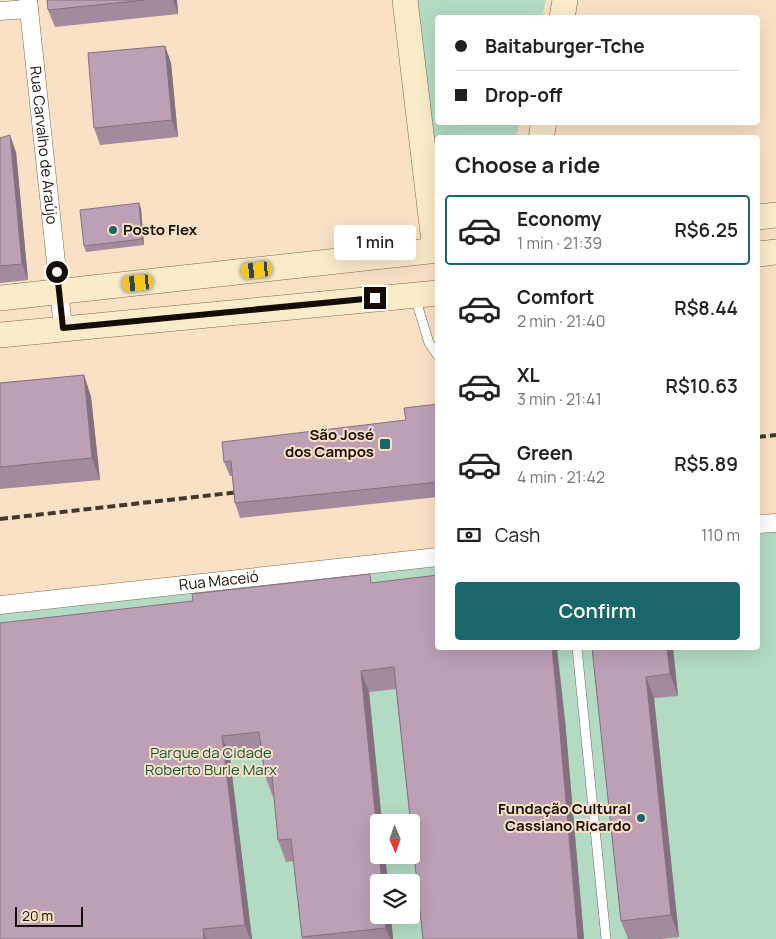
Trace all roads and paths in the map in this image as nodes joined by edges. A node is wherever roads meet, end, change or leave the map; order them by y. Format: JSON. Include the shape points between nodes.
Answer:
{"nodes":[{"id":1,"x":404,"y":0,"type":"edge"},
{"id":2,"x":566,"y":0,"type":"edge"},
{"id":3,"x":28,"y":4,"type":"edge"},
{"id":4,"x":0,"y":11,"type":"edge"},
{"id":5,"x":563,"y":15,"type":"edge"},
{"id":6,"x":776,"y":215,"type":"edge"},
{"id":7,"x":760,"y":217,"type":"edge"},
{"id":8,"x":435,"y":242,"type":"edge"},
{"id":9,"x":435,"y":250,"type":"edge"},
{"id":10,"x":776,"y":252,"type":"edge"},
{"id":11,"x":760,"y":254,"type":"edge"},
{"id":12,"x":59,"y":291,"type":"junction"},
{"id":13,"x":426,"y":294,"type":"edge"},
{"id":14,"x":0,"y":298,"type":"edge"},
{"id":15,"x":63,"y":328,"type":"junction"},
{"id":16,"x":0,"y":336,"type":"edge"},
{"id":17,"x":435,"y":351,"type":"edge"},
{"id":18,"x":776,"y":522,"type":"edge"},
{"id":19,"x":760,"y":524,"type":"edge"},
{"id":20,"x":435,"y":557,"type":"edge"},
{"id":21,"x":0,"y":605,"type":"edge"},
{"id":22,"x":577,"y":650,"type":"edge"},
{"id":23,"x":606,"y":939,"type":"edge"}],
"edges":[{"from":1,"to":8,"type":"main road"},
{"from":2,"to":5,"type":"main road"},
{"from":3,"to":4,"type":"street"},
{"from":3,"to":12,"type":"street","name":"Rua Carvalho de Araújo"},
{"from":6,"to":7,"type":"main road"},
{"from":9,"to":12,"type":"main road"},
{"from":10,"to":11,"type":"main road"},
{"from":12,"to":14,"type":"main road"},
{"from":12,"to":15,"type":"street","name":"Rua Carvalho de Araújo"},
{"from":13,"to":15,"type":"main road"},
{"from":13,"to":17,"type":"lane","via":[[429,342]]},
{"from":15,"to":16,"type":"main road"},
{"from":18,"to":19,"type":"street"},
{"from":20,"to":21,"type":"street","name":"Rua Maceió"},
{"from":22,"to":23,"type":"lane"}]}
